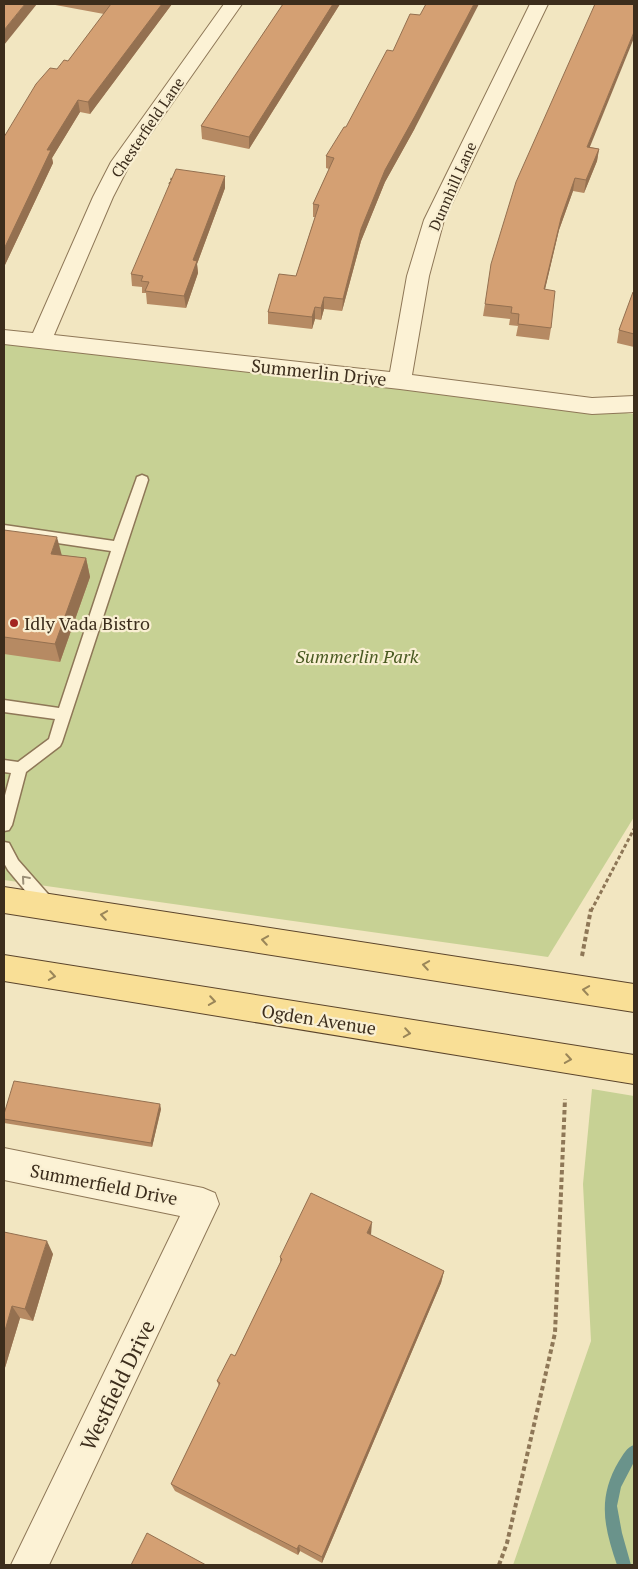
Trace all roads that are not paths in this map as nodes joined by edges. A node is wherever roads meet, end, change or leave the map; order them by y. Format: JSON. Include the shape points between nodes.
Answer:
{"nodes":[{"id":1,"x":233,"y":4,"type":"edge"},
{"id":2,"x":539,"y":4,"type":"edge"},
{"id":3,"x":4,"y":337,"type":"edge"},
{"id":4,"x":40,"y":342,"type":"junction"},
{"id":5,"x":400,"y":381,"type":"junction"},
{"id":6,"x":634,"y":404,"type":"edge"},
{"id":7,"x":142,"y":480,"type":"dead end"},
{"id":8,"x":4,"y":530,"type":"edge"},
{"id":9,"x":119,"y":547,"type":"junction"},
{"id":10,"x":4,"y":706,"type":"edge"},
{"id":11,"x":64,"y":715,"type":"junction"},
{"id":12,"x":4,"y":766,"type":"edge"},
{"id":13,"x":20,"y":769,"type":"junction"},
{"id":14,"x":4,"y":825,"type":"edge"},
{"id":15,"x":4,"y":848,"type":"edge"},
{"id":16,"x":4,"y":900,"type":"edge"},
{"id":17,"x":49,"y":907,"type":"junction"},
{"id":18,"x":4,"y":968,"type":"edge"},
{"id":19,"x":634,"y":998,"type":"edge"},
{"id":20,"x":634,"y":1070,"type":"edge"},
{"id":21,"x":4,"y":1164,"type":"edge"},
{"id":22,"x":203,"y":1204,"type":"joint"},
{"id":23,"x":30,"y":1565,"type":"edge"}],
"edges":[{"from":1,"to":4,"type":"street","name":"Chesterfield Lane","via":[[121,162]]},
{"from":2,"to":5,"type":"street","name":"Dunnhill Lane","via":[[434,220],[418,276]]},
{"from":3,"to":4,"type":"street","name":"Summerlin Drive"},
{"from":4,"to":5,"type":"street","name":"Summerlin Drive"},
{"from":5,"to":6,"type":"street","name":"Summerlin Drive","via":[[592,406]]},
{"from":7,"to":9,"type":"lane"},
{"from":8,"to":9,"type":"lane"},
{"from":9,"to":11,"type":"lane"},
{"from":10,"to":11,"type":"lane"},
{"from":11,"to":13,"type":"lane","via":[[55,742]]},
{"from":12,"to":13,"type":"lane"},
{"from":13,"to":14,"type":"lane"},
{"from":17,"to":15,"type":"lane","one_way":true,"via":[[13,866]]},
{"from":16,"to":17,"type":"main road"},
{"from":19,"to":17,"type":"main road","one_way":true},
{"from":18,"to":20,"type":"main road","name":"Ogden Avenue","one_way":true},
{"from":21,"to":22,"type":"street","name":"Summerfield Drive"},
{"from":22,"to":23,"type":"street","name":"Westfield Drive"}]}
